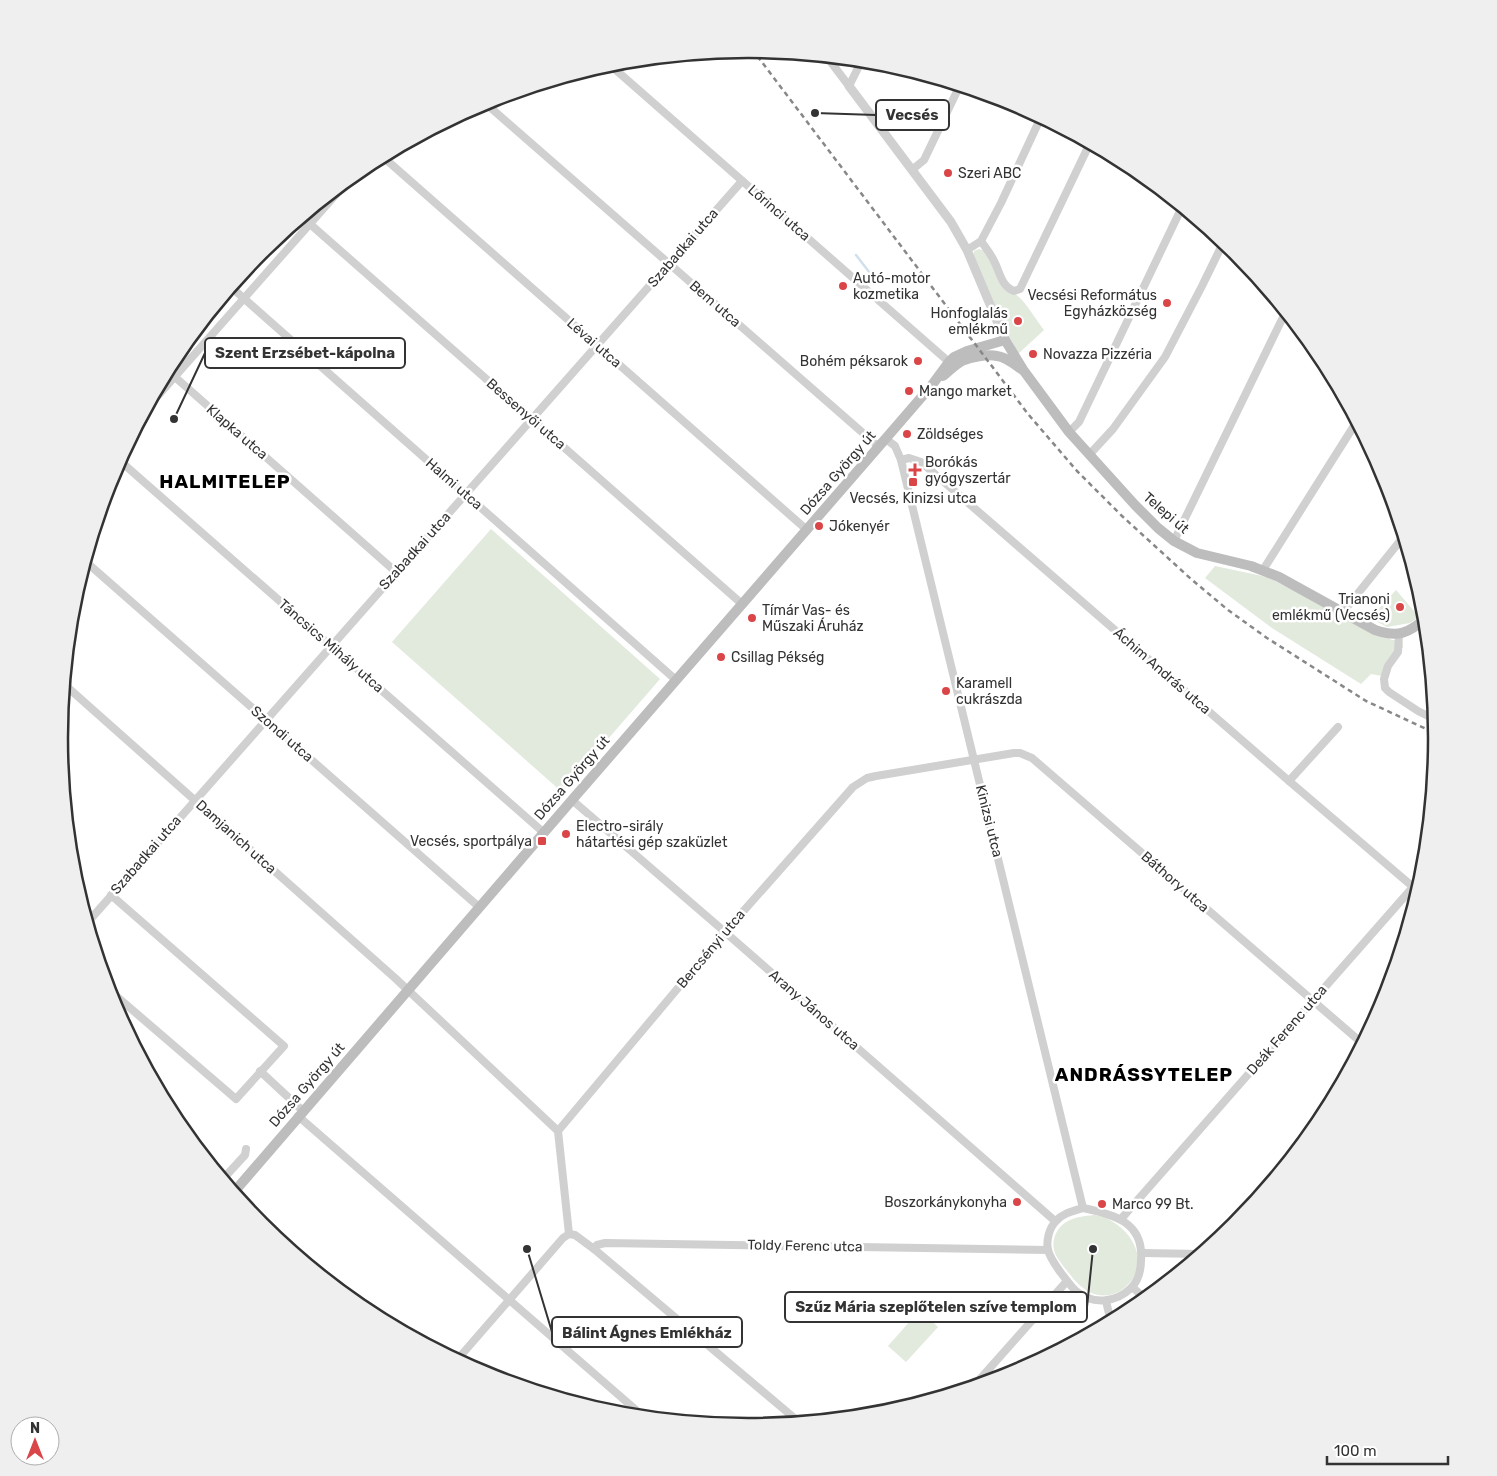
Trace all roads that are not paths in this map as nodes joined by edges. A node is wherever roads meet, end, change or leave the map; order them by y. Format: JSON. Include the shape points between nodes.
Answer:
{"nodes":[{"id":1,"x":832,"y":63,"type":"edge"},
{"id":2,"x":859,"y":67,"type":"edge"},
{"id":3,"x":617,"y":71,"type":"edge"},
{"id":4,"x":849,"y":86,"type":"junction"},
{"id":5,"x":957,"y":91,"type":"edge"},
{"id":6,"x":491,"y":108,"type":"edge"},
{"id":7,"x":1038,"y":123,"type":"edge"},
{"id":8,"x":1088,"y":148,"type":"edge"},
{"id":9,"x":388,"y":161,"type":"edge"},
{"id":10,"x":912,"y":169,"type":"junction"},
{"id":11,"x":742,"y":181,"type":"junction"},
{"id":12,"x":322,"y":208,"type":"edge"},
{"id":13,"x":1180,"y":212,"type":"edge"},
{"id":14,"x":310,"y":224,"type":"junction"},
{"id":15,"x":981,"y":241,"type":"junction"},
{"id":16,"x":1220,"y":248,"type":"edge"},
{"id":17,"x":967,"y":250,"type":"junction"},
{"id":18,"x":669,"y":264,"type":"junction"},
{"id":19,"x":235,"y":291,"type":"edge"},
{"id":20,"x":244,"y":299,"type":"junction"},
{"id":21,"x":1283,"y":318,"type":"edge"},
{"id":22,"x":1005,"y":340,"type":"junction"},
{"id":23,"x":597,"y":346,"type":"junction"},
{"id":24,"x":995,"y":355,"type":"junction"},
{"id":25,"x":949,"y":362,"type":"junction"},
{"id":26,"x":1024,"y":371,"type":"junction"},
{"id":27,"x":175,"y":377,"type":"junction"},
{"id":28,"x":932,"y":385,"type":"junction"},
{"id":29,"x":166,"y":387,"type":"edge"},
{"id":30,"x":532,"y":420,"type":"junction"},
{"id":31,"x":1353,"y":427,"type":"edge"},
{"id":32,"x":1069,"y":432,"type":"junction"},
{"id":33,"x":886,"y":439,"type":"junction"},
{"id":34,"x":879,"y":447,"type":"junction"},
{"id":35,"x":1089,"y":455,"type":"junction"},
{"id":36,"x":901,"y":460,"type":"junction"},
{"id":37,"x":125,"y":466,"type":"edge"},
{"id":38,"x":466,"y":494,"type":"junction"},
{"id":39,"x":807,"y":530,"type":"junction"},
{"id":40,"x":1174,"y":541,"type":"junction"},
{"id":41,"x":1400,"y":541,"type":"edge"},
{"id":42,"x":90,"y":566,"type":"edge"},
{"id":43,"x":1263,"y":570,"type":"junction"},
{"id":44,"x":396,"y":572,"type":"junction"},
{"id":45,"x":742,"y":604,"type":"junction"},
{"id":46,"x":1343,"y":612,"type":"junction"},
{"id":47,"x":1419,"y":623,"type":"edge"},
{"id":48,"x":1399,"y":634,"type":"junction"},
{"id":49,"x":331,"y":646,"type":"junction"},
{"id":50,"x":676,"y":680,"type":"junction"},
{"id":51,"x":69,"y":692,"type":"edge"},
{"id":52,"x":1429,"y":716,"type":"edge"},
{"id":53,"x":266,"y":720,"type":"junction"},
{"id":54,"x":1338,"y":726,"type":"dead end"},
{"id":55,"x":974,"y":760,"type":"junction"},
{"id":56,"x":1289,"y":781,"type":"junction"},
{"id":57,"x":195,"y":800,"type":"junction"},
{"id":58,"x":572,"y":800,"type":"junction"},
{"id":59,"x":543,"y":832,"type":"junction"},
{"id":60,"x":1413,"y":886,"type":"edge"},
{"id":61,"x":1410,"y":895,"type":"edge"},
{"id":62,"x":111,"y":896,"type":"junction"},
{"id":63,"x":479,"y":907,"type":"junction"},
{"id":64,"x":92,"y":917,"type":"edge"},
{"id":65,"x":725,"y":932,"type":"junction"},
{"id":66,"x":407,"y":990,"type":"junction"},
{"id":67,"x":121,"y":1000,"type":"edge"},
{"id":68,"x":1312,"y":1001,"type":"junction"},
{"id":69,"x":1358,"y":1040,"type":"edge"},
{"id":70,"x":260,"y":1071,"type":"junction"},
{"id":71,"x":300,"y":1114,"type":"junction"},
{"id":72,"x":558,"y":1130,"type":"junction"},
{"id":73,"x":246,"y":1149,"type":"dead end"},
{"id":74,"x":227,"y":1175,"type":"edge"},
{"id":75,"x":237,"y":1187,"type":"edge"},
{"id":76,"x":1083,"y":1208,"type":"junction"},
{"id":77,"x":1121,"y":1219,"type":"junction"},
{"id":78,"x":1055,"y":1221,"type":"junction"},
{"id":79,"x":569,"y":1234,"type":"junction"},
{"id":80,"x":594,"y":1249,"type":"junction"},
{"id":81,"x":1048,"y":1250,"type":"junction"},
{"id":82,"x":1142,"y":1253,"type":"junction"},
{"id":83,"x":1192,"y":1254,"type":"edge"},
{"id":84,"x":1067,"y":1281,"type":"junction"},
{"id":85,"x":1132,"y":1287,"type":"junction"},
{"id":86,"x":1140,"y":1294,"type":"edge"},
{"id":87,"x":509,"y":1300,"type":"junction"},
{"id":88,"x":1106,"y":1301,"type":"junction"},
{"id":89,"x":1109,"y":1315,"type":"edge"},
{"id":90,"x":462,"y":1355,"type":"edge"},
{"id":91,"x":982,"y":1377,"type":"edge"},
{"id":92,"x":634,"y":1408,"type":"edge"},
{"id":93,"x":793,"y":1417,"type":"edge"}],
"edges":[{"from":1,"to":4,"type":"street"},
{"from":2,"to":4,"type":"street"},
{"from":3,"to":11,"type":"street","name":"Lőrinci utca"},
{"from":4,"to":10,"type":"street"},
{"from":5,"to":10,"type":"street","via":[[924,160]]},
{"from":6,"to":18,"type":"street","name":"Bem utca"},
{"from":7,"to":15,"type":"street"},
{"from":8,"to":15,"type":"street","via":[[1020,289],[1014,291],[1005,285]]},
{"from":9,"to":23,"type":"street","name":"Lévai utca"},
{"from":10,"to":17,"type":"street"},
{"from":11,"to":18,"type":"street","name":"Szabadkai utca"},
{"from":11,"to":25,"type":"street","name":"Lőrinci utca"},
{"from":12,"to":14,"type":"street"},
{"from":13,"to":32,"type":"street","via":[[1079,422]]},
{"from":14,"to":20,"type":"street"},
{"from":14,"to":30,"type":"street","name":"Bessenyői utca"},
{"from":15,"to":17,"type":"street"},
{"from":16,"to":35,"type":"street","via":[[1165,357]]},
{"from":17,"to":22,"type":"street"},
{"from":18,"to":23,"type":"street","name":"Szabadkai utca"},
{"from":18,"to":34,"type":"street","name":"Bem utca"},
{"from":19,"to":20,"type":"street","name":"Halmi utca"},
{"from":20,"to":27,"type":"street"},
{"from":20,"to":38,"type":"street","name":"Halmi utca"},
{"from":21,"to":40,"type":"street"},
{"from":22,"to":24,"type":"main road"},
{"from":22,"to":25,"type":"main road","name":"Dózsa György út","via":[[967,351]]},
{"from":22,"to":26,"type":"main road","name":"Telepi út"},
{"from":23,"to":30,"type":"street","name":"Szabadkai utca"},
{"from":23,"to":39,"type":"street","name":"Lévai utca"},
{"from":24,"to":26,"type":"main road"},
{"from":24,"to":28,"type":"main road","name":"Dózsa György út","via":[[960,362]]},
{"from":25,"to":28,"type":"main road","name":"Dózsa György út"},
{"from":26,"to":32,"type":"main road","name":"Telepi út"},
{"from":27,"to":29,"type":"street"},
{"from":27,"to":44,"type":"street","name":"Klapka utca"},
{"from":28,"to":33,"type":"main road","name":"Dózsa György út"},
{"from":30,"to":38,"type":"street","name":"Szabadkai utca"},
{"from":30,"to":45,"type":"street","name":"Bessenyői utca"},
{"from":31,"to":43,"type":"street"},
{"from":32,"to":35,"type":"main road","name":"Telepi út"},
{"from":33,"to":34,"type":"main road","name":"Dózsa György út"},
{"from":33,"to":36,"type":"street","name":"Kinizsi utca","via":[[895,446]]},
{"from":34,"to":39,"type":"main road","name":"Dózsa György út"},
{"from":35,"to":40,"type":"main road","name":"Telepi út"},
{"from":36,"to":55,"type":"street","name":"Kinizsi utca"},
{"from":36,"to":56,"type":"street","name":"Áchim András utca","via":[[909,458],[921,462]]},
{"from":37,"to":49,"type":"street","name":"Táncsics Mihály utca"},
{"from":38,"to":44,"type":"street","name":"Szabadkai utca"},
{"from":38,"to":50,"type":"street","name":"Halmi utca"},
{"from":39,"to":45,"type":"main road","name":"Dózsa György út"},
{"from":40,"to":43,"type":"main road","name":"Telepi út","via":[[1209,557]]},
{"from":41,"to":46,"type":"street"},
{"from":42,"to":53,"type":"street","name":"Szondi utca"},
{"from":43,"to":46,"type":"main road","name":"Telepi út"},
{"from":44,"to":49,"type":"street","name":"Szabadkai utca"},
{"from":45,"to":50,"type":"main road","name":"Dózsa György út"},
{"from":46,"to":48,"type":"main road","name":"Telepi út","via":[[1375,630]]},
{"from":47,"to":48,"type":"main road"},
{"from":48,"to":52,"type":"street","via":[[1398,652],[1388,666],[1385,688]]},
{"from":49,"to":53,"type":"street","name":"Szabadkai utca"},
{"from":49,"to":59,"type":"street","name":"Táncsics Mihály utca"},
{"from":50,"to":58,"type":"main road","name":"Dózsa György út"},
{"from":51,"to":57,"type":"street","name":"Damjanich utca"},
{"from":53,"to":57,"type":"street","name":"Szabadkai utca"},
{"from":53,"to":63,"type":"street","name":"Szondi utca"},
{"from":54,"to":56,"type":"street"},
{"from":55,"to":65,"type":"street","name":"Bercsényi utca","via":[[876,776],[860,782]]},
{"from":55,"to":68,"type":"street","name":"Báthory utca","via":[[1014,753],[1032,758]]},
{"from":55,"to":76,"type":"street","name":"Kinizsi utca"},
{"from":56,"to":60,"type":"street","name":"Áchim András utca"},
{"from":57,"to":62,"type":"street","name":"Szabadkai utca"},
{"from":57,"to":66,"type":"street","name":"Damjanich utca"},
{"from":58,"to":59,"type":"main road","name":"Dózsa György út"},
{"from":58,"to":65,"type":"street","name":"Arany János utca"},
{"from":59,"to":63,"type":"main road","name":"Dózsa György út"},
{"from":61,"to":68,"type":"street","name":"Deák Ferenc utca"},
{"from":62,"to":64,"type":"street","name":"Szabadkai utca"},
{"from":62,"to":70,"type":"street","via":[[284,1046]]},
{"from":63,"to":66,"type":"main road","name":"Dózsa György út"},
{"from":65,"to":72,"type":"street","name":"Bercsényi utca"},
{"from":65,"to":78,"type":"street","name":"Arany János utca"},
{"from":66,"to":71,"type":"main road","name":"Dózsa György út"},
{"from":66,"to":72,"type":"street","name":"Damjanich utca"},
{"from":67,"to":70,"type":"street","via":[[236,1099]]},
{"from":68,"to":69,"type":"street","name":"Báthory utca"},
{"from":68,"to":77,"type":"street","name":"Deák Ferenc utca"},
{"from":70,"to":71,"type":"street"},
{"from":71,"to":75,"type":"main road","name":"Dózsa György út"},
{"from":71,"to":87,"type":"street"},
{"from":72,"to":79,"type":"street"},
{"from":73,"to":74,"type":"street","via":[[246,1154]]},
{"from":76,"to":77,"type":"street"},
{"from":76,"to":78,"type":"street"},
{"from":77,"to":82,"type":"street","via":[[1137,1235]]},
{"from":78,"to":81,"type":"street","via":[[1050,1230]]},
{"from":79,"to":80,"type":"street"},
{"from":79,"to":87,"type":"street"},
{"from":80,"to":81,"type":"street","name":"Toldy Ferenc utca","via":[[605,1243]]},
{"from":80,"to":93,"type":"street"},
{"from":81,"to":84,"type":"street"},
{"from":82,"to":83,"type":"street"},
{"from":82,"to":85,"type":"street","via":[[1141,1270]]},
{"from":84,"to":88,"type":"street","via":[[1089,1299]]},
{"from":84,"to":91,"type":"street"},
{"from":85,"to":86,"type":"street"},
{"from":85,"to":88,"type":"street"},
{"from":87,"to":90,"type":"street"},
{"from":87,"to":92,"type":"street"},
{"from":88,"to":89,"type":"street"}]}
